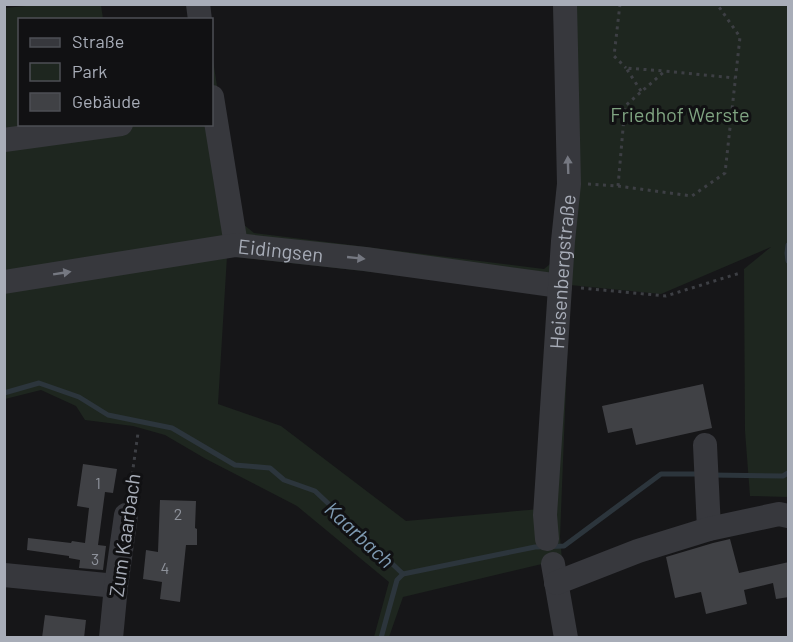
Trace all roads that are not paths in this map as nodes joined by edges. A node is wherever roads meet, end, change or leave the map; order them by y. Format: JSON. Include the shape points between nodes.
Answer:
{"nodes":[{"id":1,"x":564,"y":6,"type":"edge"},
{"id":2,"x":213,"y":112,"type":"edge"},
{"id":3,"x":101,"y":126,"type":"edge"},
{"id":4,"x":80,"y":128,"type":"edge"},
{"id":5,"x":4,"y":140,"type":"edge"},
{"id":6,"x":236,"y":245,"type":"junction"},
{"id":7,"x":4,"y":282,"type":"edge"},
{"id":8,"x":560,"y":286,"type":"junction"},
{"id":9,"x":705,"y":445,"type":"dead end"},
{"id":10,"x":126,"y":515,"type":"road end"},
{"id":11,"x":789,"y":516,"type":"edge"},
{"id":12,"x":709,"y":529,"type":"junction"},
{"id":13,"x":547,"y":539,"type":"dead end"},
{"id":14,"x":4,"y":575,"type":"edge"},
{"id":15,"x":116,"y":586,"type":"junction"},
{"id":16,"x":111,"y":638,"type":"edge"},
{"id":17,"x":566,"y":638,"type":"edge"}],
"edges":[{"from":8,"to":1,"type":"street","name":"Heisenbergstraße","one_way":true,"via":[[569,184]]},
{"from":2,"to":6,"type":"street"},
{"from":3,"to":4,"type":"street"},
{"from":4,"to":5,"type":"street"},
{"from":7,"to":6,"type":"street","name":"Eidingsen","one_way":true},
{"from":6,"to":8,"type":"street","name":"Eidingsen","one_way":true},
{"from":8,"to":13,"type":"street","name":"Heisenbergstraße","via":[[545,515]]},
{"from":9,"to":12,"type":"street"},
{"from":10,"to":15,"type":"street","name":"Zum Kaarbach"},
{"from":11,"to":12,"type":"street","via":[[779,514]]},
{"from":12,"to":17,"type":"street","via":[[555,574]]},
{"from":14,"to":15,"type":"street"},
{"from":15,"to":16,"type":"street","name":"Zum Kaarbach"}]}
